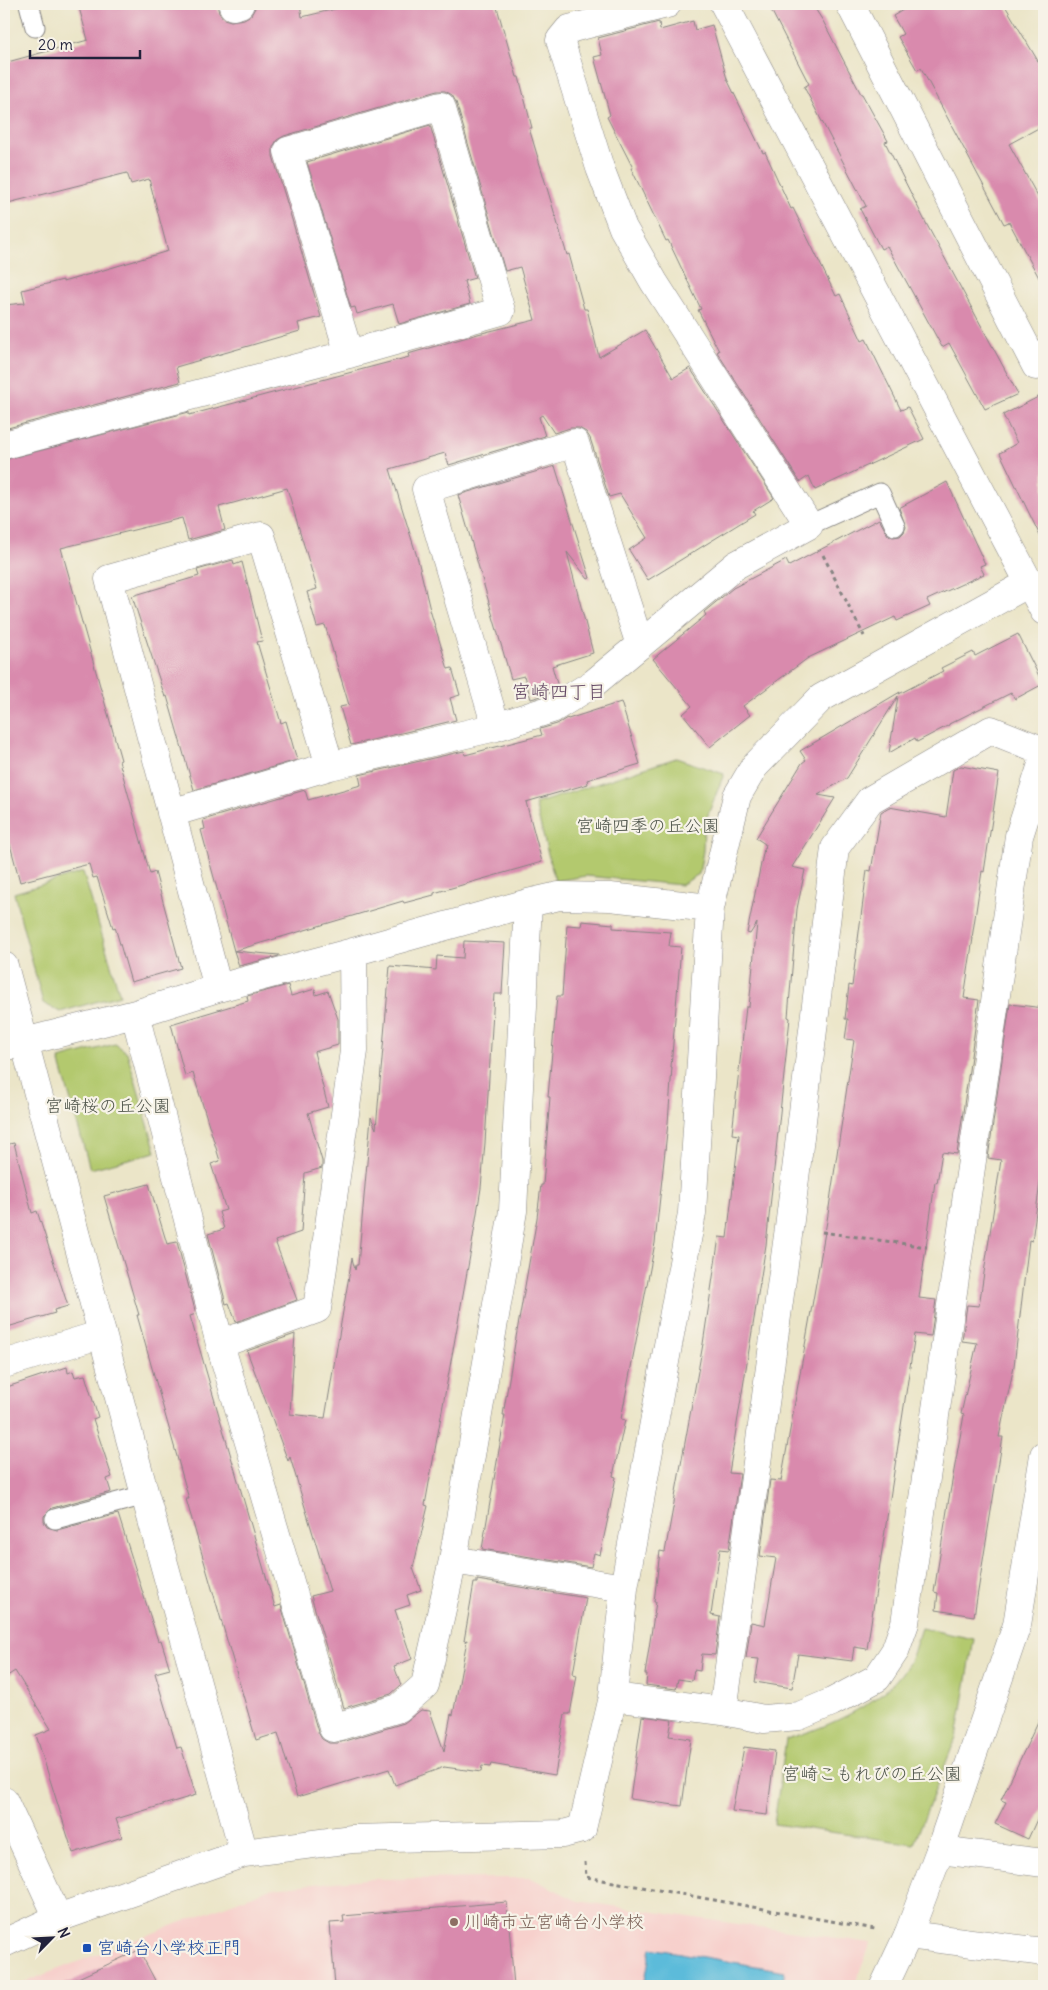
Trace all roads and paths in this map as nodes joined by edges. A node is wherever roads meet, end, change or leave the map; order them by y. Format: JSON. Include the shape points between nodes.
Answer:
{"nodes":[{"id":1,"x":29,"y":4,"type":"edge"},
{"id":2,"x":233,"y":4,"type":"edge"},
{"id":3,"x":240,"y":4,"type":"edge"},
{"id":4,"x":667,"y":4,"type":"edge"},
{"id":5,"x":724,"y":4,"type":"edge"},
{"id":6,"x":850,"y":4,"type":"edge"},
{"id":7,"x":35,"y":27,"type":"dead end"},
{"id":8,"x":349,"y":354,"type":"junction"},
{"id":9,"x":1044,"y":362,"type":"edge"},
{"id":10,"x":4,"y":445,"type":"edge"},
{"id":11,"x":809,"y":525,"type":"junction"},
{"id":12,"x":895,"y":526,"type":"dead end"},
{"id":13,"x":1029,"y":583,"type":"junction"},
{"id":14,"x":1044,"y":611,"type":"edge"},
{"id":15,"x":640,"y":645,"type":"junction"},
{"id":16,"x":879,"y":666,"type":"junction"},
{"id":17,"x":496,"y":727,"type":"junction"},
{"id":18,"x":1044,"y":751,"type":"edge"},
{"id":19,"x":1044,"y":758,"type":"edge"},
{"id":20,"x":330,"y":766,"type":"junction"},
{"id":21,"x":171,"y":813,"type":"junction"},
{"id":22,"x":528,"y":903,"type":"junction"},
{"id":23,"x":710,"y":908,"type":"junction"},
{"id":24,"x":354,"y":952,"type":"junction"},
{"id":25,"x":4,"y":966,"type":"edge"},
{"id":26,"x":218,"y":988,"type":"junction"},
{"id":27,"x":135,"y":1014,"type":"junction"},
{"id":28,"x":14,"y":1045,"type":"edge"},
{"id":29,"x":789,"y":1228,"type":"junction"},
{"id":30,"x":957,"y":1252,"type":"junction"},
{"id":31,"x":102,"y":1334,"type":"junction"},
{"id":32,"x":220,"y":1344,"type":"junction"},
{"id":33,"x":4,"y":1364,"type":"edge"},
{"id":34,"x":1044,"y":1455,"type":"edge"},
{"id":35,"x":145,"y":1495,"type":"junction"},
{"id":36,"x":55,"y":1519,"type":"dead end"},
{"id":37,"x":453,"y":1560,"type":"junction"},
{"id":38,"x":624,"y":1588,"type":"junction"},
{"id":39,"x":613,"y":1697,"type":"junction"},
{"id":40,"x":722,"y":1711,"type":"junction"},
{"id":41,"x":4,"y":1801,"type":"edge"},
{"id":42,"x":582,"y":1829,"type":"junction"},
{"id":43,"x":940,"y":1850,"type":"junction"},
{"id":44,"x":244,"y":1852,"type":"junction"},
{"id":45,"x":1044,"y":1863,"type":"edge"},
{"id":46,"x":58,"y":1918,"type":"junction"},
{"id":47,"x":908,"y":1935,"type":"junction"},
{"id":48,"x":4,"y":1943,"type":"edge"},
{"id":49,"x":1044,"y":1952,"type":"edge"},
{"id":50,"x":884,"y":1986,"type":"edge"}],
"edges":[{"from":1,"to":7,"type":"lane"},
{"from":2,"to":3,"type":"street"},
{"from":4,"to":11,"type":"street","via":[[569,29],[560,40],[600,168],[623,228]]},
{"from":5,"to":13,"type":"street"},
{"from":6,"to":9,"type":"street","via":[[1036,366]]},
{"from":8,"to":8,"type":"street","via":[[501,312],[441,106],[288,151]]},
{"from":8,"to":10,"type":"street"},
{"from":11,"to":12,"type":"lane","via":[[880,493]]},
{"from":11,"to":15,"type":"street","via":[[736,565]]},
{"from":11,"to":16,"type":"path"},
{"from":13,"to":14,"type":"street"},
{"from":13,"to":16,"type":"street"},
{"from":15,"to":17,"type":"street","via":[[594,683],[552,709]]},
{"from":15,"to":17,"type":"street","via":[[575,443],[426,489]]},
{"from":16,"to":23,"type":"street","via":[[821,698],[754,767],[737,796]]},
{"from":17,"to":20,"type":"street"},
{"from":18,"to":29,"type":"street","via":[[990,730],[870,800],[835,848]]},
{"from":19,"to":30,"type":"street","via":[[1019,836]]},
{"from":20,"to":21,"type":"street"},
{"from":20,"to":21,"type":"street","via":[[261,536],[109,579]]},
{"from":21,"to":26,"type":"street"},
{"from":22,"to":23,"type":"street","via":[[559,896],[585,896]]},
{"from":22,"to":24,"type":"street"},
{"from":22,"to":37,"type":"street","via":[[513,1211]]},
{"from":23,"to":38,"type":"street","via":[[692,1213]]},
{"from":24,"to":26,"type":"street"},
{"from":24,"to":32,"type":"street","via":[[354,1051],[317,1309]]},
{"from":25,"to":28,"type":"street"},
{"from":26,"to":27,"type":"street"},
{"from":27,"to":28,"type":"street"},
{"from":27,"to":32,"type":"street"},
{"from":28,"to":31,"type":"street"},
{"from":29,"to":30,"type":"path"},
{"from":29,"to":40,"type":"street"},
{"from":30,"to":40,"type":"street","via":[[905,1624],[895,1651],[876,1678],[799,1716],[764,1719]]},
{"from":31,"to":33,"type":"street"},
{"from":31,"to":35,"type":"street"},
{"from":32,"to":37,"type":"street","via":[[333,1728],[398,1708],[425,1685]]},
{"from":34,"to":43,"type":"street","via":[[1017,1625]]},
{"from":35,"to":36,"type":"lane"},
{"from":35,"to":44,"type":"street"},
{"from":37,"to":38,"type":"street"},
{"from":38,"to":39,"type":"street"},
{"from":39,"to":40,"type":"street"},
{"from":39,"to":42,"type":"street"},
{"from":41,"to":46,"type":"street"},
{"from":42,"to":44,"type":"street","via":[[563,1834],[352,1839]]},
{"from":42,"to":47,"type":"path","via":[[586,1877]]},
{"from":43,"to":45,"type":"street"},
{"from":43,"to":47,"type":"street"},
{"from":44,"to":46,"type":"street"},
{"from":46,"to":48,"type":"street"},
{"from":47,"to":49,"type":"street"},
{"from":47,"to":50,"type":"street"}]}
